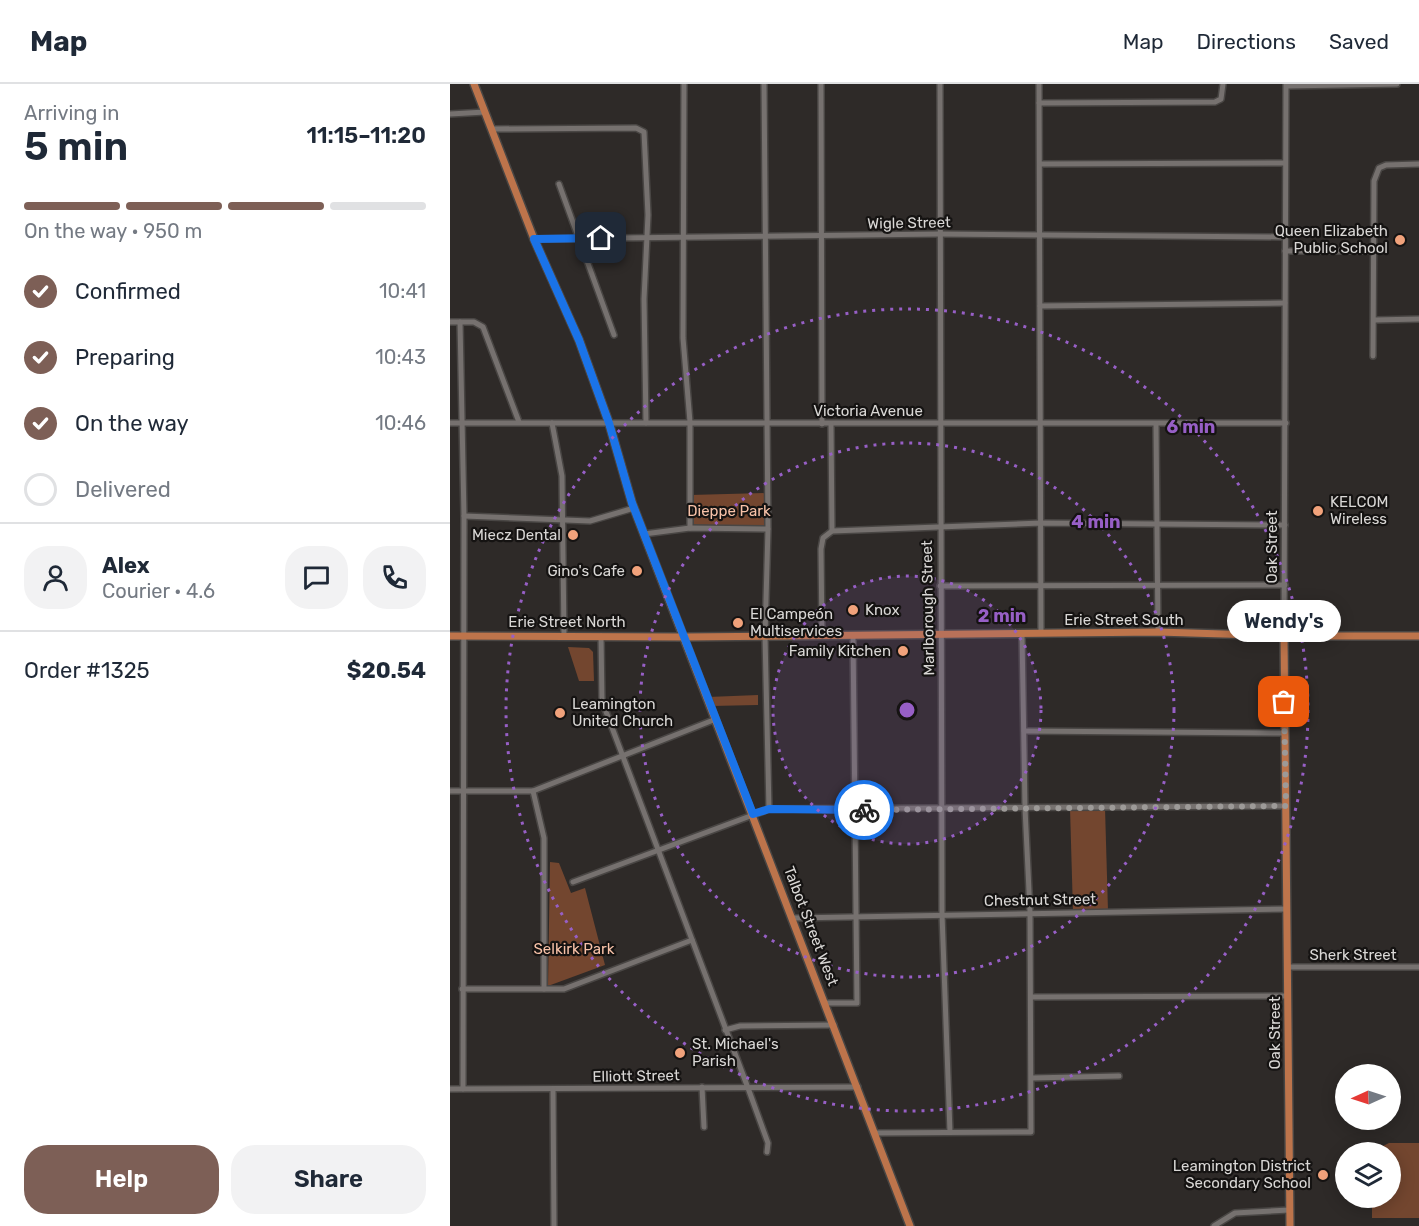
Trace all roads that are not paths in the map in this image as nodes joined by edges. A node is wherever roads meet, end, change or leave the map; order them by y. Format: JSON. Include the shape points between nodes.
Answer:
{"nodes":[{"id":1,"x":474,"y":84,"type":"edge"},
{"id":2,"x":684,"y":84,"type":"edge"},
{"id":3,"x":764,"y":84,"type":"edge"},
{"id":4,"x":821,"y":84,"type":"edge"},
{"id":5,"x":940,"y":84,"type":"edge"},
{"id":6,"x":1223,"y":84,"type":"edge"},
{"id":7,"x":1397,"y":84,"type":"edge"},
{"id":8,"x":1039,"y":85,"type":"edge"},
{"id":9,"x":1287,"y":85,"type":"edge"},
{"id":10,"x":1039,"y":103,"type":"junction"},
{"id":11,"x":484,"y":112,"type":"junction"},
{"id":12,"x":450,"y":114,"type":"edge"},
{"id":13,"x":492,"y":129,"type":"junction"},
{"id":14,"x":1285,"y":163,"type":"junction"},
{"id":15,"x":1040,"y":164,"type":"junction"},
{"id":16,"x":1419,"y":164,"type":"edge"},
{"id":17,"x":559,"y":184,"type":"dead end"},
{"id":18,"x":939,"y":234,"type":"junction"},
{"id":19,"x":764,"y":236,"type":"junction"},
{"id":20,"x":822,"y":236,"type":"junction"},
{"id":21,"x":1040,"y":236,"type":"junction"},
{"id":22,"x":646,"y":237,"type":"junction"},
{"id":23,"x":684,"y":237,"type":"junction"},
{"id":24,"x":1285,"y":237,"type":"junction"},
{"id":25,"x":578,"y":238,"type":"junction"},
{"id":26,"x":534,"y":239,"type":"junction"},
{"id":27,"x":1373,"y":251,"type":"junction"},
{"id":28,"x":1285,"y":252,"type":"junction"},
{"id":29,"x":1285,"y":303,"type":"junction"},
{"id":30,"x":1040,"y":306,"type":"junction"},
{"id":31,"x":1375,"y":320,"type":"junction"},
{"id":32,"x":1419,"y":320,"type":"edge"},
{"id":33,"x":450,"y":322,"type":"edge"},
{"id":34,"x":460,"y":322,"type":"junction"},
{"id":35,"x":614,"y":335,"type":"dead end"},
{"id":36,"x":1373,"y":356,"type":"dead end"},
{"id":37,"x":519,"y":422,"type":"junction"},
{"id":38,"x":690,"y":422,"type":"junction"},
{"id":39,"x":765,"y":422,"type":"junction"},
{"id":40,"x":450,"y":423,"type":"edge"},
{"id":41,"x":462,"y":423,"type":"junction"},
{"id":42,"x":552,"y":423,"type":"junction"},
{"id":43,"x":609,"y":423,"type":"junction"},
{"id":44,"x":646,"y":423,"type":"junction"},
{"id":45,"x":940,"y":423,"type":"junction"},
{"id":46,"x":1041,"y":423,"type":"junction"},
{"id":47,"x":1286,"y":423,"type":"junction"},
{"id":48,"x":822,"y":424,"type":"junction"},
{"id":49,"x":831,"y":424,"type":"junction"},
{"id":50,"x":1156,"y":424,"type":"junction"},
{"id":51,"x":634,"y":508,"type":"junction"},
{"id":52,"x":464,"y":516,"type":"junction"},
{"id":53,"x":562,"y":519,"type":"junction"},
{"id":54,"x":1041,"y":523,"type":"junction"},
{"id":55,"x":1156,"y":524,"type":"junction"},
{"id":56,"x":1285,"y":525,"type":"junction"},
{"id":57,"x":690,"y":528,"type":"junction"},
{"id":58,"x":768,"y":528,"type":"junction"},
{"id":59,"x":940,"y":528,"type":"junction"},
{"id":60,"x":832,"y":531,"type":"junction"},
{"id":61,"x":644,"y":534,"type":"junction"},
{"id":62,"x":1158,"y":584,"type":"junction"},
{"id":63,"x":1041,"y":585,"type":"junction"},
{"id":64,"x":1285,"y":585,"type":"junction"},
{"id":65,"x":940,"y":586,"type":"junction"},
{"id":66,"x":1158,"y":632,"type":"junction"},
{"id":67,"x":1022,"y":633,"type":"junction"},
{"id":68,"x":1041,"y":633,"type":"junction"},
{"id":69,"x":941,"y":634,"type":"junction"},
{"id":70,"x":564,"y":635,"type":"junction"},
{"id":71,"x":450,"y":636,"type":"edge"},
{"id":72,"x":464,"y":636,"type":"junction"},
{"id":73,"x":601,"y":636,"type":"junction"},
{"id":74,"x":765,"y":636,"type":"junction"},
{"id":75,"x":822,"y":636,"type":"junction"},
{"id":76,"x":853,"y":636,"type":"junction"},
{"id":77,"x":1284,"y":636,"type":"junction"},
{"id":78,"x":1419,"y":636,"type":"edge"},
{"id":79,"x":684,"y":637,"type":"junction"},
{"id":80,"x":716,"y":719,"type":"junction"},
{"id":81,"x":1024,"y":731,"type":"junction"},
{"id":82,"x":1285,"y":733,"type":"junction"},
{"id":83,"x":622,"y":757,"type":"junction"},
{"id":84,"x":450,"y":791,"type":"edge"},
{"id":85,"x":463,"y":791,"type":"junction"},
{"id":86,"x":533,"y":791,"type":"junction"},
{"id":87,"x":1286,"y":806,"type":"junction"},
{"id":88,"x":1025,"y":808,"type":"junction"},
{"id":89,"x":769,"y":809,"type":"junction"},
{"id":90,"x":942,"y":809,"type":"junction"},
{"id":91,"x":855,"y":810,"type":"junction"},
{"id":92,"x":753,"y":814,"type":"junction"},
{"id":93,"x":659,"y":851,"type":"junction"},
{"id":94,"x":573,"y":882,"type":"dead end"},
{"id":95,"x":1287,"y":909,"type":"junction"},
{"id":96,"x":1030,"y":912,"type":"junction"},
{"id":97,"x":942,"y":914,"type":"junction"},
{"id":98,"x":856,"y":916,"type":"junction"},
{"id":99,"x":793,"y":918,"type":"junction"},
{"id":100,"x":692,"y":940,"type":"junction"},
{"id":101,"x":1288,"y":967,"type":"junction"},
{"id":102,"x":1419,"y":967,"type":"edge"},
{"id":103,"x":462,"y":989,"type":"junction"},
{"id":104,"x":544,"y":989,"type":"junction"},
{"id":105,"x":1288,"y":996,"type":"junction"},
{"id":106,"x":1032,"y":997,"type":"junction"},
{"id":107,"x":826,"y":1003,"type":"junction"},
{"id":108,"x":834,"y":1025,"type":"junction"},
{"id":109,"x":725,"y":1030,"type":"junction"},
{"id":110,"x":1119,"y":1076,"type":"dead end"},
{"id":111,"x":1032,"y":1078,"type":"junction"},
{"id":112,"x":858,"y":1087,"type":"junction"},
{"id":113,"x":702,"y":1088,"type":"junction"},
{"id":114,"x":748,"y":1088,"type":"junction"},
{"id":115,"x":450,"y":1089,"type":"edge"},
{"id":116,"x":463,"y":1089,"type":"junction"},
{"id":117,"x":553,"y":1089,"type":"junction"},
{"id":118,"x":704,"y":1128,"type":"dead end"},
{"id":119,"x":950,"y":1132,"type":"junction"},
{"id":120,"x":874,"y":1133,"type":"junction"},
{"id":121,"x":767,"y":1152,"type":"dead end"},
{"id":122,"x":1289,"y":1210,"type":"junction"},
{"id":123,"x":554,"y":1226,"type":"edge"},
{"id":124,"x":910,"y":1226,"type":"edge"},
{"id":125,"x":1214,"y":1226,"type":"edge"},
{"id":126,"x":1290,"y":1226,"type":"edge"}],
"edges":[{"from":1,"to":11,"type":"main road","name":"Talbot Street West"},
{"from":2,"to":23,"type":"street"},
{"from":3,"to":19,"type":"street"},
{"from":4,"to":20,"type":"street"},
{"from":5,"to":18,"type":"street","name":"Marlborough Street"},
{"from":6,"to":10,"type":"street","via":[[1221,99],[1215,102]]},
{"from":7,"to":9,"type":"street"},
{"from":8,"to":10,"type":"street"},
{"from":9,"to":14,"type":"street","name":"Oak Street"},
{"from":10,"to":15,"type":"street"},
{"from":11,"to":12,"type":"street"},
{"from":11,"to":13,"type":"main road","name":"Talbot Street West"},
{"from":13,"to":22,"type":"street","via":[[641,129],[646,144]]},
{"from":13,"to":26,"type":"main road","name":"Talbot Street West"},
{"from":14,"to":15,"type":"street"},
{"from":14,"to":24,"type":"street","name":"Oak Street"},
{"from":15,"to":21,"type":"street"},
{"from":16,"to":27,"type":"street","via":[[1379,168],[1374,182]]},
{"from":17,"to":25,"type":"street"},
{"from":18,"to":20,"type":"street","name":"Wigle Street"},
{"from":18,"to":21,"type":"street","name":"Wigle Street"},
{"from":18,"to":45,"type":"street","name":"Marlborough Street"},
{"from":19,"to":20,"type":"street","name":"Wigle Street"},
{"from":19,"to":23,"type":"street","name":"Wigle Street"},
{"from":19,"to":39,"type":"street"},
{"from":20,"to":48,"type":"street"},
{"from":21,"to":24,"type":"street","name":"Wigle Street"},
{"from":21,"to":30,"type":"street"},
{"from":22,"to":23,"type":"street","name":"Wigle Street"},
{"from":22,"to":25,"type":"street","name":"Wigle Street"},
{"from":22,"to":44,"type":"street"},
{"from":23,"to":38,"type":"street","via":[[683,338]]},
{"from":24,"to":28,"type":"street","name":"Oak Street"},
{"from":25,"to":26,"type":"street","name":"Wigle Street"},
{"from":25,"to":35,"type":"street"},
{"from":26,"to":43,"type":"main road","name":"Talbot Street West","via":[[579,340]]},
{"from":27,"to":28,"type":"street"},
{"from":27,"to":31,"type":"street"},
{"from":28,"to":29,"type":"street","name":"Oak Street"},
{"from":29,"to":30,"type":"street"},
{"from":29,"to":47,"type":"street","name":"Oak Street"},
{"from":30,"to":46,"type":"street"},
{"from":31,"to":32,"type":"street"},
{"from":31,"to":36,"type":"street"},
{"from":33,"to":34,"type":"street"},
{"from":34,"to":37,"type":"street","via":[[483,327]]},
{"from":34,"to":41,"type":"street"},
{"from":37,"to":41,"type":"street","name":"Victoria Avenue"},
{"from":37,"to":42,"type":"street","name":"Victoria Avenue"},
{"from":38,"to":39,"type":"street","name":"Victoria Avenue"},
{"from":38,"to":44,"type":"street","name":"Victoria Avenue"},
{"from":38,"to":57,"type":"street"},
{"from":39,"to":48,"type":"street","name":"Victoria Avenue"},
{"from":39,"to":58,"type":"street"},
{"from":40,"to":41,"type":"street","name":"Victoria Avenue"},
{"from":41,"to":52,"type":"street"},
{"from":42,"to":43,"type":"street","name":"Victoria Avenue"},
{"from":42,"to":53,"type":"street","via":[[562,476]]},
{"from":43,"to":44,"type":"street","name":"Victoria Avenue"},
{"from":43,"to":51,"type":"main road","name":"Talbot Street West"},
{"from":45,"to":46,"type":"street","name":"Victoria Avenue"},
{"from":45,"to":49,"type":"street","name":"Victoria Avenue"},
{"from":45,"to":59,"type":"street","name":"Marlborough Street"},
{"from":46,"to":50,"type":"street","name":"Victoria Avenue"},
{"from":46,"to":54,"type":"street"},
{"from":47,"to":50,"type":"street","name":"Victoria Avenue"},
{"from":47,"to":56,"type":"street","name":"Oak Street"},
{"from":48,"to":49,"type":"street","name":"Victoria Avenue"},
{"from":49,"to":60,"type":"street"},
{"from":50,"to":55,"type":"street"},
{"from":51,"to":53,"type":"street","via":[[591,521]]},
{"from":51,"to":61,"type":"main road","name":"Talbot Street West"},
{"from":52,"to":53,"type":"street"},
{"from":52,"to":72,"type":"street"},
{"from":53,"to":70,"type":"street"},
{"from":54,"to":55,"type":"street"},
{"from":54,"to":59,"type":"street"},
{"from":54,"to":63,"type":"street"},
{"from":55,"to":56,"type":"street"},
{"from":55,"to":62,"type":"street"},
{"from":56,"to":64,"type":"street","name":"Oak Street"},
{"from":57,"to":58,"type":"street"},
{"from":57,"to":61,"type":"street"},
{"from":58,"to":74,"type":"street"},
{"from":59,"to":60,"type":"street"},
{"from":59,"to":65,"type":"street","name":"Marlborough Street"},
{"from":60,"to":75,"type":"street","via":[[823,538]]},
{"from":61,"to":79,"type":"main road","name":"Talbot Street West"},
{"from":62,"to":63,"type":"street"},
{"from":62,"to":64,"type":"street"},
{"from":62,"to":66,"type":"street"},
{"from":63,"to":65,"type":"street"},
{"from":63,"to":68,"type":"street"},
{"from":64,"to":77,"type":"street","name":"Oak Street"},
{"from":65,"to":69,"type":"street","name":"Marlborough Street"},
{"from":66,"to":68,"type":"main road","name":"Erie Street South"},
{"from":66,"to":77,"type":"main road","name":"Erie Street South"},
{"from":67,"to":68,"type":"main road","name":"Erie Street South"},
{"from":67,"to":69,"type":"main road","name":"Erie Street South"},
{"from":67,"to":81,"type":"street"},
{"from":69,"to":76,"type":"main road","name":"Erie Street South"},
{"from":69,"to":90,"type":"street","name":"Marlborough Street"},
{"from":70,"to":72,"type":"main road","name":"Erie Street North"},
{"from":70,"to":73,"type":"main road","name":"Erie Street North"},
{"from":71,"to":72,"type":"main road","name":"Erie Street North"},
{"from":72,"to":85,"type":"street"},
{"from":73,"to":79,"type":"main road","name":"Erie Street North"},
{"from":73,"to":83,"type":"street","via":[[602,701]]},
{"from":74,"to":75,"type":"main road","name":"Erie Street South"},
{"from":74,"to":79,"type":"main road","name":"Erie Street South"},
{"from":74,"to":89,"type":"street"},
{"from":75,"to":76,"type":"main road","name":"Erie Street South"},
{"from":76,"to":91,"type":"street"},
{"from":77,"to":78,"type":"main road","name":"Erie Street South"},
{"from":77,"to":82,"type":"main road","name":"Oak Street"},
{"from":79,"to":80,"type":"main road","name":"Talbot Street West"},
{"from":80,"to":83,"type":"street"},
{"from":80,"to":92,"type":"main road","name":"Talbot Street West"},
{"from":81,"to":82,"type":"street"},
{"from":81,"to":88,"type":"street"},
{"from":82,"to":87,"type":"main road","name":"Oak Street"},
{"from":83,"to":86,"type":"street"},
{"from":83,"to":93,"type":"street"},
{"from":84,"to":85,"type":"street"},
{"from":85,"to":86,"type":"street"},
{"from":85,"to":103,"type":"street"},
{"from":86,"to":104,"type":"street","via":[[544,838]]},
{"from":87,"to":88,"type":"street"},
{"from":87,"to":95,"type":"main road","name":"Oak Street"},
{"from":88,"to":90,"type":"street"},
{"from":88,"to":96,"type":"street"},
{"from":89,"to":91,"type":"street"},
{"from":89,"to":92,"type":"street"},
{"from":90,"to":91,"type":"street"},
{"from":90,"to":97,"type":"street","name":"Marlborough Street"},
{"from":91,"to":98,"type":"street"},
{"from":92,"to":93,"type":"street"},
{"from":92,"to":99,"type":"main road","name":"Talbot Street West"},
{"from":93,"to":94,"type":"street"},
{"from":93,"to":100,"type":"street"},
{"from":95,"to":96,"type":"street","name":"Chestnut Street"},
{"from":95,"to":101,"type":"main road","name":"Oak Street"},
{"from":96,"to":97,"type":"street","name":"Chestnut Street"},
{"from":96,"to":106,"type":"street"},
{"from":97,"to":98,"type":"street","name":"Chestnut Street"},
{"from":97,"to":119,"type":"street","name":"Marlborough Street"},
{"from":98,"to":99,"type":"street","name":"Chestnut Street"},
{"from":98,"to":107,"type":"street","via":[[857,1003]]},
{"from":99,"to":107,"type":"main road","name":"Talbot Street West"},
{"from":100,"to":104,"type":"street","via":[[564,989]]},
{"from":100,"to":109,"type":"street"},
{"from":101,"to":102,"type":"street","name":"Sherk Street"},
{"from":101,"to":105,"type":"main road","name":"Oak Street"},
{"from":103,"to":104,"type":"street"},
{"from":103,"to":116,"type":"street"},
{"from":105,"to":106,"type":"street"},
{"from":105,"to":122,"type":"main road","name":"Oak Street"},
{"from":106,"to":111,"type":"street"},
{"from":107,"to":108,"type":"main road","name":"Talbot Street West"},
{"from":108,"to":109,"type":"street","via":[[740,1026]]},
{"from":108,"to":112,"type":"main road","name":"Talbot Street West"},
{"from":109,"to":114,"type":"street"},
{"from":110,"to":111,"type":"street"},
{"from":111,"to":119,"type":"street","via":[[1031,1132]]},
{"from":112,"to":114,"type":"street","name":"Elliott Street"},
{"from":112,"to":120,"type":"main road","name":"Talbot Street West"},
{"from":113,"to":114,"type":"street","name":"Elliott Street"},
{"from":113,"to":117,"type":"street","name":"Elliott Street"},
{"from":113,"to":118,"type":"street"},
{"from":114,"to":121,"type":"street","via":[[768,1143]]},
{"from":115,"to":116,"type":"street","name":"Elliott Street"},
{"from":116,"to":117,"type":"street","name":"Elliott Street"},
{"from":117,"to":123,"type":"street"},
{"from":119,"to":120,"type":"street"},
{"from":120,"to":124,"type":"main road","name":"Talbot Street West"},
{"from":122,"to":125,"type":"street","via":[[1235,1213]]},
{"from":122,"to":126,"type":"main road","name":"Oak Street"}]}
